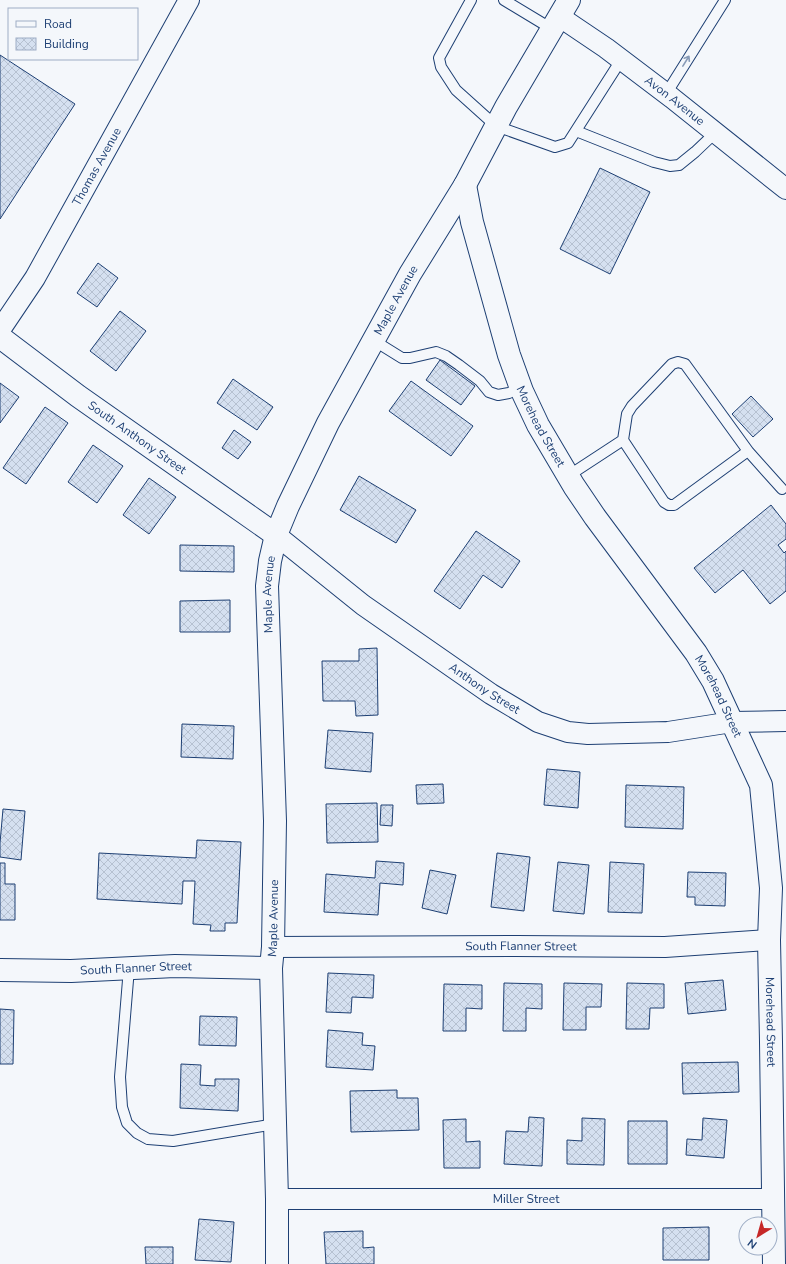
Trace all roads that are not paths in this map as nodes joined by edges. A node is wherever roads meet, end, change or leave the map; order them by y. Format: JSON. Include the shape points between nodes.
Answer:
{"nodes":[{"id":1,"x":189,"y":0,"type":"edge"},
{"id":2,"x":471,"y":0,"type":"edge"},
{"id":3,"x":504,"y":0,"type":"edge"},
{"id":4,"x":724,"y":0,"type":"edge"},
{"id":5,"x":560,"y":15,"type":"edge"},
{"id":6,"x":621,"y":60,"type":"junction"},
{"id":7,"x":666,"y":94,"type":"junction"},
{"id":8,"x":496,"y":126,"type":"junction"},
{"id":9,"x":576,"y":131,"type":"junction"},
{"id":10,"x":715,"y":133,"type":"junction"},
{"id":11,"x":465,"y":185,"type":"junction"},
{"id":12,"x":786,"y":189,"type":"edge"},
{"id":13,"x":0,"y":330,"type":"edge"},
{"id":14,"x":0,"y":337,"type":"edge"},
{"id":15,"x":374,"y":340,"type":"junction"},
{"id":16,"x":521,"y":387,"type":"junction"},
{"id":17,"x":623,"y":440,"type":"junction"},
{"id":18,"x":748,"y":451,"type":"junction"},
{"id":19,"x":568,"y":476,"type":"junction"},
{"id":20,"x":785,"y":490,"type":"edge"},
{"id":21,"x":276,"y":535,"type":"junction"},
{"id":22,"x":786,"y":721,"type":"edge"},
{"id":23,"x":732,"y":722,"type":"junction"},
{"id":24,"x":769,"y":940,"type":"junction"},
{"id":25,"x":272,"y":957,"type":"junction"},
{"id":26,"x":129,"y":968,"type":"junction"},
{"id":27,"x":0,"y":970,"type":"edge"},
{"id":28,"x":275,"y":1124,"type":"junction"},
{"id":29,"x":278,"y":1199,"type":"junction"},
{"id":30,"x":774,"y":1199,"type":"junction"},
{"id":31,"x":277,"y":1264,"type":"edge"},
{"id":32,"x":774,"y":1264,"type":"edge"}],
"edges":[{"from":1,"to":13,"type":"street","name":"Thomas Avenue","via":[[35,278]]},
{"from":2,"to":8,"type":"lane","via":[[439,58],[441,67],[456,90]]},
{"from":3,"to":5,"type":"lane"},
{"from":7,"to":4,"type":"lane","one_way":true},
{"from":5,"to":6,"type":"street","name":"Avon Avenue"},
{"from":5,"to":8,"type":"main road","name":"Maple Avenue"},
{"from":6,"to":7,"type":"street","name":"Avon Avenue"},
{"from":6,"to":9,"type":"lane"},
{"from":7,"to":10,"type":"street","name":"Avon Avenue"},
{"from":8,"to":9,"type":"lane","via":[[555,147],[568,143]]},
{"from":8,"to":11,"type":"main road","name":"Maple Avenue"},
{"from":9,"to":10,"type":"lane","via":[[670,166],[679,165]]},
{"from":10,"to":12,"type":"street","name":"Avon Avenue"},
{"from":11,"to":15,"type":"main road","name":"Maple Avenue","via":[[410,274]]},
{"from":11,"to":16,"type":"main road","name":"Morehead Street","via":[[472,222],[507,347]]},
{"from":14,"to":21,"type":"main road","name":"South Anthony Street","via":[[78,396]]},
{"from":15,"to":16,"type":"lane","via":[[402,358],[436,352],[446,356],[480,381],[489,392],[498,395]]},
{"from":15,"to":21,"type":"main road","name":"Maple Avenue","via":[[328,423]]},
{"from":16,"to":19,"type":"main road","name":"Morehead Street","via":[[538,426]]},
{"from":17,"to":18,"type":"lane","via":[[668,505],[674,505]]},
{"from":17,"to":18,"type":"lane","via":[[627,414],[632,406],[672,364],[678,362],[685,364]]},
{"from":17,"to":19,"type":"lane"},
{"from":18,"to":20,"type":"lane"},
{"from":19,"to":23,"type":"main road","name":"Morehead Street","via":[[595,517],[696,653],[713,681]]},
{"from":21,"to":23,"type":"street","name":"Anthony Street","via":[[363,605],[491,694],[538,722],[568,732],[588,734],[668,732]]},
{"from":21,"to":25,"type":"main road","name":"Maple Avenue","via":[[267,586],[275,821]]},
{"from":22,"to":23,"type":"street","name":"Anthony Street"},
{"from":23,"to":24,"type":"main road","name":"Morehead Street","via":[[761,784],[771,888]]},
{"from":24,"to":25,"type":"street","name":"South Flanner Street","via":[[665,947],[501,946]]},
{"from":24,"to":30,"type":"main road","name":"Morehead Street"},
{"from":25,"to":26,"type":"main road","name":"South Flanner Street"},
{"from":25,"to":28,"type":"main road","name":"Maple Avenue"},
{"from":26,"to":27,"type":"main road","name":"South Flanner Street","via":[[71,971]]},
{"from":26,"to":28,"type":"lane","via":[[120,1077],[122,1107],[127,1123],[148,1139],[173,1141]]},
{"from":28,"to":29,"type":"main road","name":"Maple Avenue"},
{"from":29,"to":30,"type":"street","name":"Miller Street"},
{"from":29,"to":31,"type":"main road","name":"Maple Avenue"},
{"from":30,"to":32,"type":"main road","name":"Morehead Street"}]}
